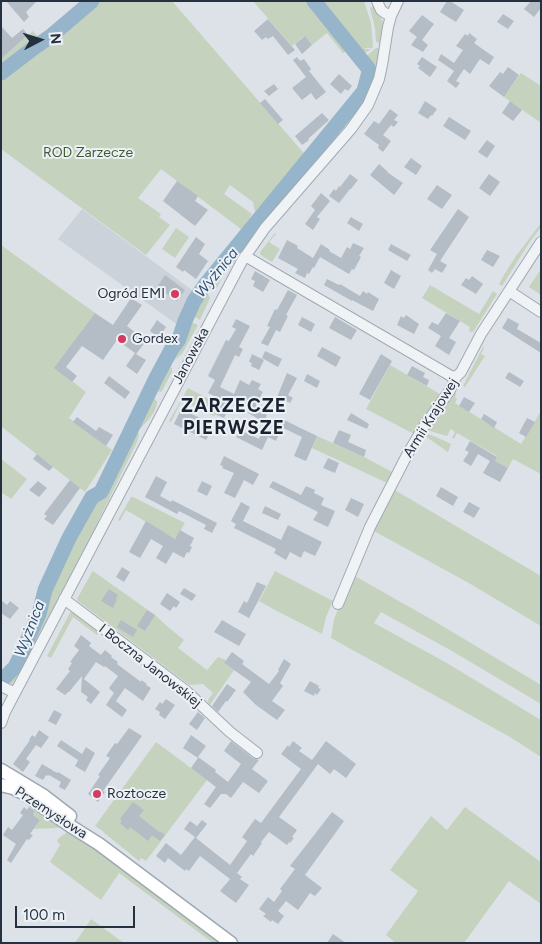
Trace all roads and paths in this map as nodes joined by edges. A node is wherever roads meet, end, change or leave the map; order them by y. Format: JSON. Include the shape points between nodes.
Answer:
{"nodes":[{"id":1,"x":377,"y":1,"type":"edge"},
{"id":2,"x":398,"y":1,"type":"edge"},
{"id":3,"x":391,"y":16,"type":"junction"},
{"id":4,"x":541,"y":242,"type":"edge"},
{"id":5,"x":245,"y":256,"type":"junction"},
{"id":6,"x":510,"y":291,"type":"junction"},
{"id":7,"x":541,"y":312,"type":"edge"},
{"id":8,"x":456,"y":377,"type":"junction"},
{"id":9,"x":64,"y":599,"type":"junction"},
{"id":10,"x":338,"y":604,"type":"dead end"},
{"id":11,"x":1,"y":686,"type":"edge"},
{"id":12,"x":15,"y":693,"type":"junction"},
{"id":13,"x":3,"y":714,"type":"edge"},
{"id":14,"x":1,"y":723,"type":"edge"},
{"id":15,"x":257,"y":753,"type":"dead end"},
{"id":16,"x":1,"y":770,"type":"edge"},
{"id":17,"x":1,"y":785,"type":"edge"},
{"id":18,"x":99,"y":844,"type":"junction"},
{"id":19,"x":231,"y":943,"type":"edge"}],
"edges":[{"from":1,"to":3,"type":"street","via":[[381,10]]},
{"from":2,"to":3,"type":"street","name":"Janowska"},
{"from":3,"to":5,"type":"street","name":"Janowska","via":[[379,79],[368,105]]},
{"from":4,"to":6,"type":"street","name":"Armii Krajowej"},
{"from":5,"to":8,"type":"street"},
{"from":5,"to":9,"type":"street","name":"Janowska"},
{"from":6,"to":7,"type":"street"},
{"from":6,"to":8,"type":"street","name":"Armii Krajowej"},
{"from":8,"to":10,"type":"street","name":"Armii Krajowej","via":[[407,455],[370,527]]},
{"from":9,"to":12,"type":"street","name":"Janowska"},
{"from":9,"to":15,"type":"street","name":"I Boczna Janowskiej","via":[[185,690]]},
{"from":11,"to":12,"type":"street"},
{"from":12,"to":13,"type":"street","name":"Janowska"},
{"from":13,"to":14,"type":"street","name":"Janowska"},
{"from":16,"to":18,"type":"main road","name":"Przemysłowa","via":[[56,805]]},
{"from":17,"to":18,"type":"main road","name":"Przemysłowa","via":[[25,794]]},
{"from":18,"to":19,"type":"main road","name":"Przemysłowa"}]}
